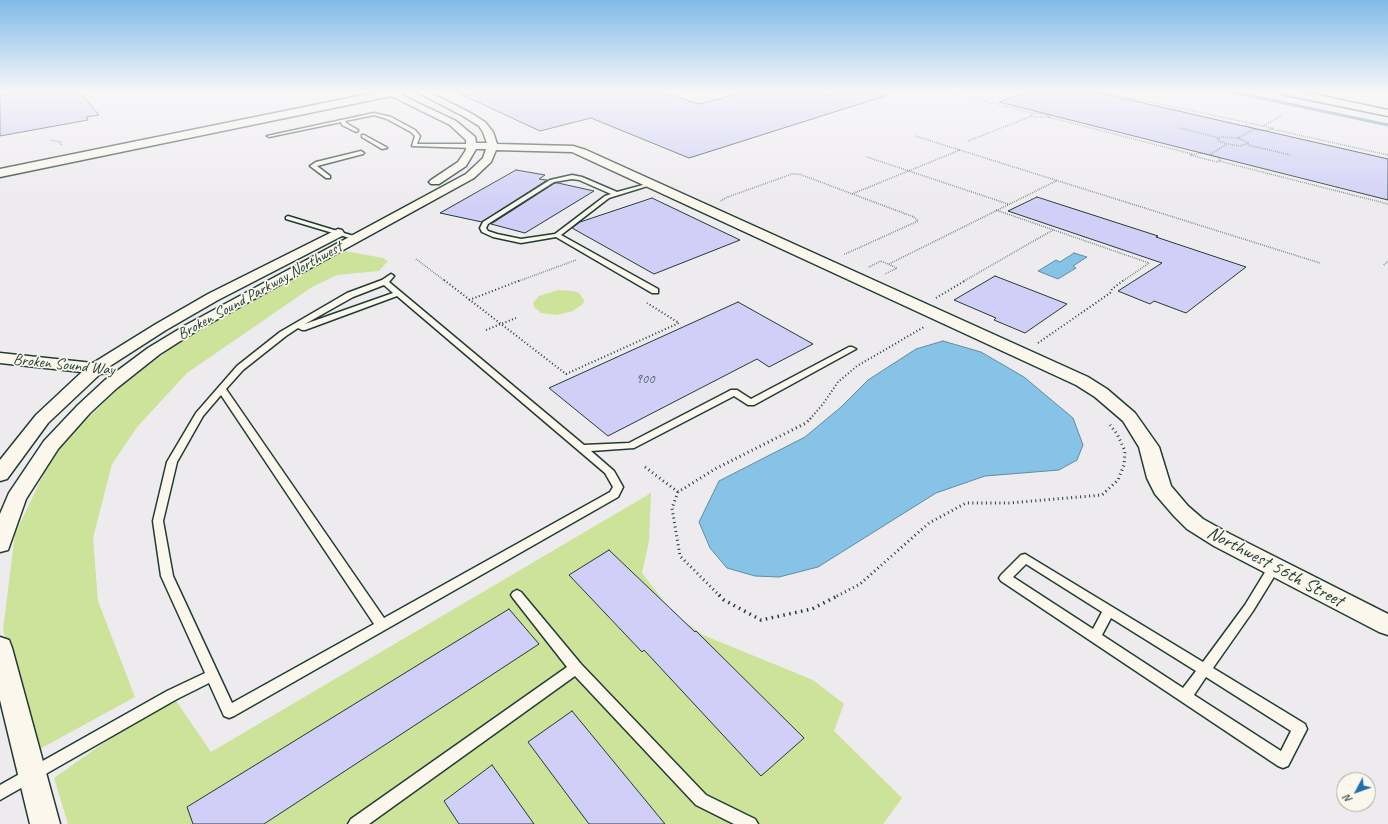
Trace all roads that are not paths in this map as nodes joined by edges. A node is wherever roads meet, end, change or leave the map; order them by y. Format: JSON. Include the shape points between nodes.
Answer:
{"nodes":[{"id":1,"x":167,"y":129,"type":"edge"},
{"id":2,"x":211,"y":129,"type":"edge"},
{"id":3,"x":299,"y":129,"type":"edge"},
{"id":4,"x":353,"y":129,"type":"edge"},
{"id":5,"x":410,"y":129,"type":"edge"},
{"id":6,"x":461,"y":129,"type":"edge"},
{"id":7,"x":485,"y":129,"type":"edge"},
{"id":8,"x":356,"y":131,"type":"dead end"},
{"id":9,"x":269,"y":136,"type":"dead end"},
{"id":10,"x":364,"y":136,"type":"dead end"},
{"id":11,"x":492,"y":145,"type":"junction"},
{"id":12,"x":472,"y":146,"type":"junction"},
{"id":13,"x":384,"y":148,"type":"dead end"},
{"id":14,"x":361,"y":154,"type":"dead end"},
{"id":15,"x":0,"y":162,"type":"edge"},
{"id":16,"x":0,"y":173,"type":"edge"},
{"id":17,"x":328,"y":177,"type":"dead end"},
{"id":18,"x":652,"y":183,"type":"junction"},
{"id":19,"x":616,"y":194,"type":"junction"},
{"id":20,"x":288,"y":218,"type":"dead end"},
{"id":21,"x":338,"y":233,"type":"junction"},
{"id":22,"x":557,"y":235,"type":"junction"},
{"id":23,"x":355,"y":238,"type":"junction"},
{"id":24,"x":391,"y":276,"type":"dead end"},
{"id":25,"x":385,"y":282,"type":"junction"},
{"id":26,"x":655,"y":291,"type":"dead end"},
{"id":27,"x":399,"y":293,"type":"junction"},
{"id":28,"x":283,"y":334,"type":"junction"},
{"id":29,"x":852,"y":349,"type":"dead end"},
{"id":30,"x":0,"y":358,"type":"edge"},
{"id":31,"x":96,"y":368,"type":"junction"},
{"id":32,"x":127,"y":372,"type":"junction"},
{"id":33,"x":222,"y":389,"type":"junction"},
{"id":34,"x":581,"y":448,"type":"junction"},
{"id":35,"x":0,"y":474,"type":"edge"},
{"id":36,"x":0,"y":544,"type":"edge"},
{"id":37,"x":1274,"y":567,"type":"junction"},
{"id":38,"x":517,"y":595,"type":"dead end"},
{"id":39,"x":1109,"y":611,"type":"junction"},
{"id":40,"x":1388,"y":625,"type":"edge"},
{"id":41,"x":382,"y":626,"type":"junction"},
{"id":42,"x":1095,"y":637,"type":"junction"},
{"id":43,"x":0,"y":648,"type":"edge"},
{"id":44,"x":576,"y":668,"type":"junction"},
{"id":45,"x":1205,"y":670,"type":"junction"},
{"id":46,"x":213,"y":675,"type":"junction"},
{"id":47,"x":1185,"y":696,"type":"junction"},
{"id":48,"x":32,"y":775,"type":"junction"},
{"id":49,"x":0,"y":793,"type":"edge"},
{"id":50,"x":45,"y":824,"type":"edge"},
{"id":51,"x":356,"y":824,"type":"edge"},
{"id":52,"x":750,"y":824,"type":"edge"}],
"edges":[{"from":1,"to":15,"type":"main road"},
{"from":2,"to":16,"type":"main road"},
{"from":3,"to":9,"type":"lane"},
{"from":4,"to":8,"type":"lane"},
{"from":5,"to":12,"type":"lane","via":[[418,136],[414,145]]},
{"from":6,"to":12,"type":"street","via":[[471,139]]},
{"from":7,"to":11,"type":"street"},
{"from":10,"to":13,"type":"lane"},
{"from":11,"to":12,"type":"street","name":"Northwest 56th Street"},
{"from":11,"to":18,"type":"street","name":"Northwest 56th Street","via":[[573,149]]},
{"from":11,"to":23,"type":"street","name":"Broken Sound Parkway Northwest","via":[[487,160],[470,176]]},
{"from":12,"to":21,"type":"street","name":"Broken Sound Parkway Northwest","via":[[462,164],[439,180]]},
{"from":14,"to":17,"type":"lane","via":[[313,166]]},
{"from":18,"to":19,"type":"lane"},
{"from":18,"to":37,"type":"street","name":"Northwest 56th Street","via":[[1082,381],[1118,406],[1142,433],[1157,478],[1169,499],[1180,511],[1195,524]]},
{"from":19,"to":22,"type":"lane","via":[[607,197]]},
{"from":19,"to":22,"type":"lane","via":[[580,178],[552,181],[485,223],[483,228],[485,232],[495,236],[521,241]]},
{"from":20,"to":21,"type":"lane"},
{"from":21,"to":23,"type":"lane"},
{"from":21,"to":31,"type":"street","name":"Broken Sound Parkway Northwest","via":[[193,308]]},
{"from":22,"to":26,"type":"lane"},
{"from":23,"to":32,"type":"street","name":"Broken Sound Parkway Northwest","via":[[191,328],[154,351]]},
{"from":24,"to":25,"type":"lane"},
{"from":25,"to":27,"type":"lane"},
{"from":25,"to":28,"type":"lane","via":[[350,295]]},
{"from":27,"to":28,"type":"lane"},
{"from":27,"to":34,"type":"lane"},
{"from":28,"to":33,"type":"lane","via":[[240,368]]},
{"from":29,"to":34,"type":"lane","via":[[752,403],[734,392],[631,446]]},
{"from":30,"to":31,"type":"street","name":"Broken Sound Way"},
{"from":31,"to":32,"type":"street","name":"Broken Sound Way"},
{"from":31,"to":35,"type":"street","name":"Broken Sound Parkway Northwest","via":[[42,420]]},
{"from":32,"to":36,"type":"street","name":"Broken Sound Parkway Northwest","via":[[84,409],[51,445],[16,498]]},
{"from":33,"to":41,"type":"lane"},
{"from":33,"to":46,"type":"lane","via":[[199,415],[172,462],[158,521],[167,576]]},
{"from":34,"to":41,"type":"lane","via":[[609,471],[618,487],[614,494]]},
{"from":37,"to":40,"type":"street","name":"Northwest 56th Street"},
{"from":37,"to":45,"type":"lane","via":[[1249,608]]},
{"from":38,"to":44,"type":"lane"},
{"from":39,"to":42,"type":"lane"},
{"from":39,"to":42,"type":"lane","via":[[1025,558],[1004,578]]},
{"from":39,"to":45,"type":"lane"},
{"from":41,"to":46,"type":"lane","via":[[229,712]]},
{"from":42,"to":47,"type":"lane"},
{"from":43,"to":48,"type":"street"},
{"from":44,"to":51,"type":"lane"},
{"from":44,"to":52,"type":"lane","via":[[701,800]]},
{"from":45,"to":47,"type":"lane"},
{"from":45,"to":47,"type":"lane","via":[[1300,729],[1283,760]]},
{"from":46,"to":48,"type":"lane","via":[[172,695]]},
{"from":48,"to":49,"type":"lane"},
{"from":48,"to":50,"type":"street"}]}
